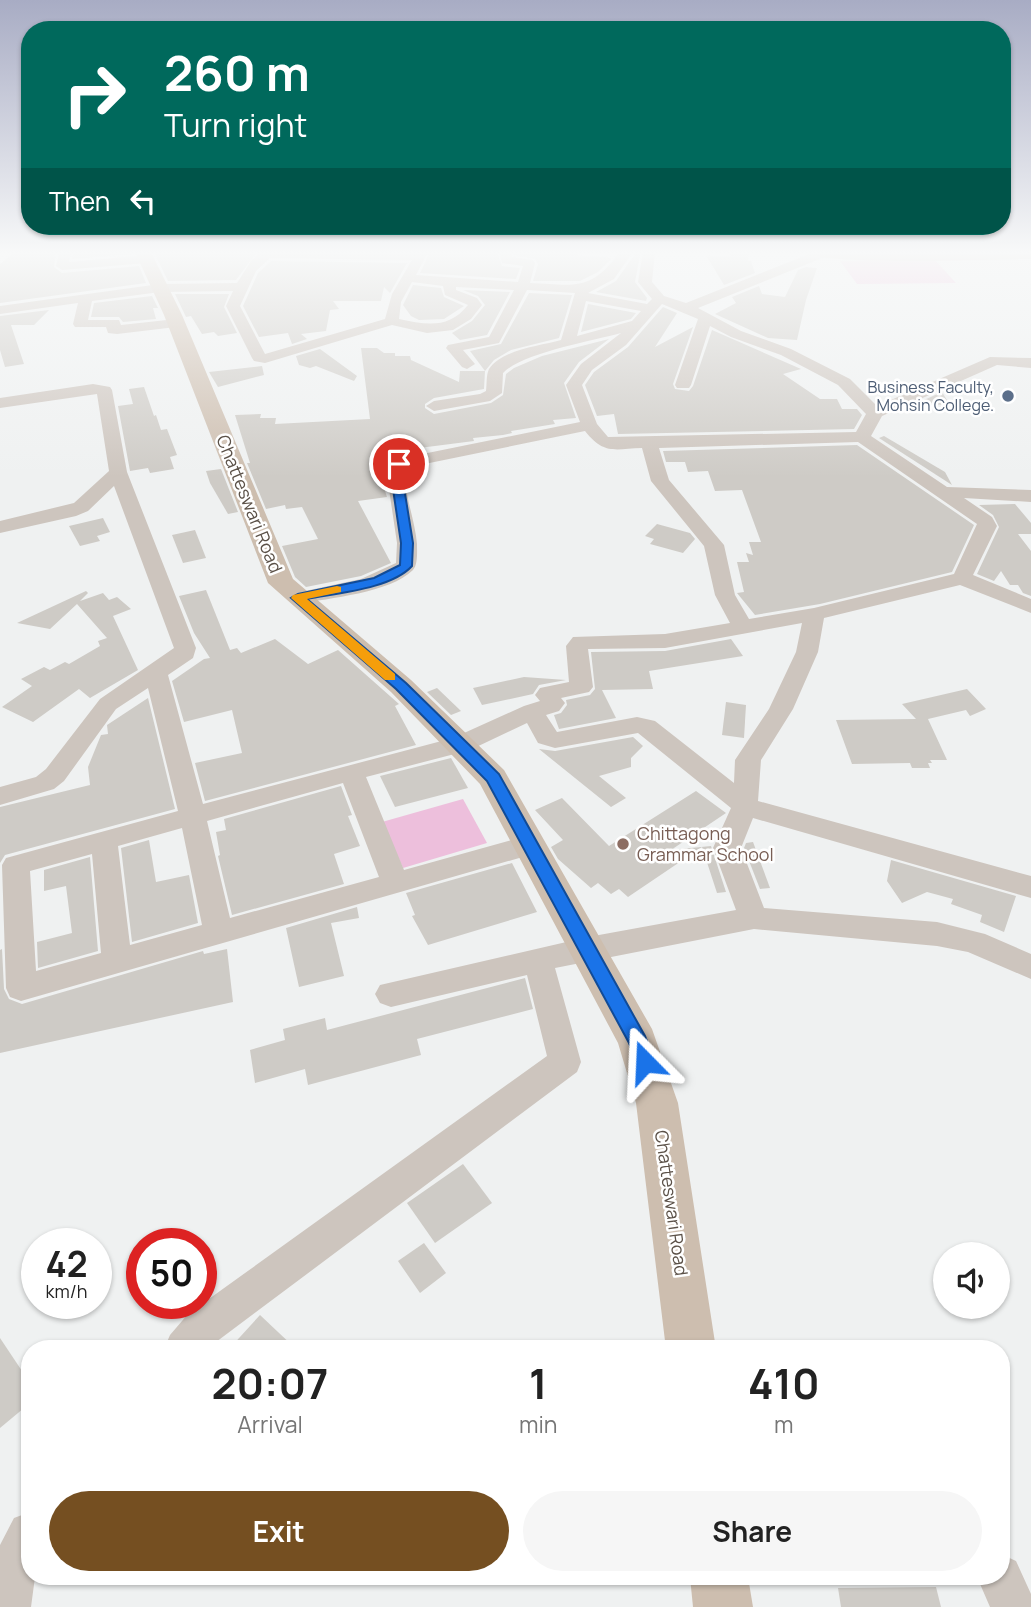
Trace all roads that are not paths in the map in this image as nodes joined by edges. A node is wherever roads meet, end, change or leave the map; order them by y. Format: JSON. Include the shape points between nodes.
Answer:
{"nodes":[{"id":1,"x":113,"y":327,"type":"edge"},
{"id":2,"x":142,"y":327,"type":"edge"},
{"id":3,"x":178,"y":327,"type":"edge"},
{"id":4,"x":243,"y":327,"type":"edge"},
{"id":5,"x":373,"y":327,"type":"edge"},
{"id":6,"x":418,"y":327,"type":"edge"},
{"id":7,"x":444,"y":327,"type":"edge"},
{"id":8,"x":501,"y":327,"type":"edge"},
{"id":9,"x":572,"y":327,"type":"edge"},
{"id":10,"x":626,"y":327,"type":"edge"},
{"id":11,"x":636,"y":327,"type":"edge"},
{"id":12,"x":701,"y":327,"type":"edge"},
{"id":13,"x":725,"y":327,"type":"edge"},
{"id":14,"x":435,"y":331,"type":"junction"},
{"id":15,"x":568,"y":341,"type":"junction"},
{"id":16,"x":453,"y":348,"type":"junction"},
{"id":17,"x":1031,"y":363,"type":"edge"},
{"id":18,"x":467,"y":364,"type":"dead end"},
{"id":19,"x":683,"y":385,"type":"dead end"},
{"id":20,"x":0,"y":403,"type":"edge"},
{"id":21,"x":434,"y":406,"type":"dead end"},
{"id":22,"x":875,"y":413,"type":"junction"},
{"id":23,"x":589,"y":425,"type":"junction"},
{"id":24,"x":862,"y":437,"type":"junction"},
{"id":25,"x":649,"y":443,"type":"junction"},
{"id":26,"x":118,"y":472,"type":"junction"},
{"id":27,"x":946,"y":492,"type":"junction"},
{"id":28,"x":1031,"y":496,"type":"edge"},
{"id":29,"x":0,"y":527,"type":"edge"},
{"id":30,"x":962,"y":578,"type":"junction"},
{"id":31,"x":298,"y":598,"type":"junction"},
{"id":32,"x":1031,"y":607,"type":"edge"},
{"id":33,"x":814,"y":614,"type":"junction"},
{"id":34,"x":743,"y":627,"type":"junction"},
{"id":35,"x":156,"y":674,"type":"junction"},
{"id":36,"x":532,"y":711,"type":"junction"},
{"id":37,"x":461,"y":744,"type":"junction"},
{"id":38,"x":351,"y":772,"type":"junction"},
{"id":39,"x":0,"y":796,"type":"edge"},
{"id":40,"x":745,"y":806,"type":"junction"},
{"id":41,"x":193,"y":817,"type":"junction"},
{"id":42,"x":104,"y":841,"type":"junction"},
{"id":43,"x":530,"y":845,"type":"junction"},
{"id":44,"x":395,"y":881,"type":"junction"},
{"id":45,"x":1031,"y":887,"type":"edge"},
{"id":46,"x":754,"y":918,"type":"junction"},
{"id":47,"x":219,"y":934,"type":"junction"},
{"id":48,"x":588,"y":949,"type":"junction"},
{"id":49,"x":538,"y":960,"type":"junction"},
{"id":50,"x":117,"y":962,"type":"junction"},
{"id":51,"x":1031,"y":967,"type":"edge"},
{"id":52,"x":10,"y":991,"type":"edge"},
{"id":53,"x":390,"y":994,"type":"dead end"},
{"id":54,"x":192,"y":1340,"type":"edge"},
{"id":55,"x":690,"y":1340,"type":"edge"},
{"id":56,"x":21,"y":1551,"type":"edge"},
{"id":57,"x":720,"y":1585,"type":"edge"},
{"id":58,"x":1003,"y":1585,"type":"edge"},
{"id":59,"x":8,"y":1607,"type":"edge"},
{"id":60,"x":723,"y":1607,"type":"edge"},
{"id":61,"x":1013,"y":1607,"type":"edge"}],
"edges":[{"from":1,"to":2,"type":"street"},
{"from":3,"to":31,"type":"main road","name":"Chatteswari Road","via":[[281,583]]},
{"from":4,"to":5,"type":"street","via":[[259,358],[275,358]]},
{"from":6,"to":14,"type":"street"},
{"from":7,"to":14,"type":"street"},
{"from":8,"to":16,"type":"street","via":[[494,340]]},
{"from":9,"to":15,"type":"street"},
{"from":10,"to":15,"type":"street"},
{"from":11,"to":23,"type":"street","via":[[586,367],[574,385]]},
{"from":12,"to":19,"type":"street"},
{"from":13,"to":22,"type":"street","via":[[844,382]]},
{"from":14,"to":16,"type":"street"},
{"from":15,"to":21,"type":"street","via":[[503,364],[495,372],[494,393],[484,398]]},
{"from":16,"to":18,"type":"street"},
{"from":17,"to":22,"type":"street","via":[[995,360]]},
{"from":20,"to":26,"type":"street","via":[[104,390]]},
{"from":22,"to":24,"type":"street"},
{"from":23,"to":25,"type":"street","via":[[606,443]]},
{"from":23,"to":31,"type":"street","via":[[399,464],[395,469],[407,543],[406,566],[377,581]]},
{"from":24,"to":25,"type":"street"},
{"from":24,"to":27,"type":"street"},
{"from":25,"to":34,"type":"street","via":[[660,481],[714,545],[725,595]]},
{"from":26,"to":29,"type":"street","via":[[82,507]]},
{"from":26,"to":35,"type":"street","via":[[186,648]]},
{"from":27,"to":28,"type":"street"},
{"from":27,"to":30,"type":"street","via":[[987,526]]},
{"from":30,"to":32,"type":"street"},
{"from":30,"to":33,"type":"street"},
{"from":31,"to":37,"type":"main road","name":"Chatteswari Road"},
{"from":33,"to":34,"type":"street"},
{"from":33,"to":40,"type":"street","via":[[807,652],[781,709],[748,760]]},
{"from":34,"to":36,"type":"street","via":[[665,641],[581,642],[577,646],[581,687],[548,693],[552,705]]},
{"from":35,"to":39,"type":"street","via":[[108,704],[45,783]]},
{"from":35,"to":41,"type":"street"},
{"from":36,"to":37,"type":"street"},
{"from":36,"to":40,"type":"street","via":[[547,737],[555,740],[646,727]]},
{"from":37,"to":38,"type":"street"},
{"from":37,"to":43,"type":"main road","name":"Chatteswari Road","via":[[493,778]]},
{"from":38,"to":41,"type":"street"},
{"from":38,"to":44,"type":"street"},
{"from":40,"to":45,"type":"street"},
{"from":40,"to":46,"type":"street","via":[[727,848]]},
{"from":41,"to":42,"type":"street"},
{"from":41,"to":47,"type":"street"},
{"from":42,"to":50,"type":"street"},
{"from":42,"to":52,"type":"street","via":[[16,865]]},
{"from":43,"to":44,"type":"street"},
{"from":43,"to":48,"type":"main road","name":"Chatteswari Road"},
{"from":44,"to":47,"type":"street"},
{"from":46,"to":48,"type":"street"},
{"from":46,"to":51,"type":"street","via":[[937,934],[974,942]]},
{"from":47,"to":50,"type":"street"},
{"from":48,"to":49,"type":"street"},
{"from":48,"to":55,"type":"main road","name":"Chatteswari Road","via":[[638,1041],[657,1104]]},
{"from":49,"to":53,"type":"street"},
{"from":49,"to":54,"type":"street","via":[[565,1062]]},
{"from":50,"to":52,"type":"street"},
{"from":56,"to":59,"type":"street","via":[[13,1567]]},
{"from":57,"to":60,"type":"main road"},
{"from":58,"to":61,"type":"street"}]}
